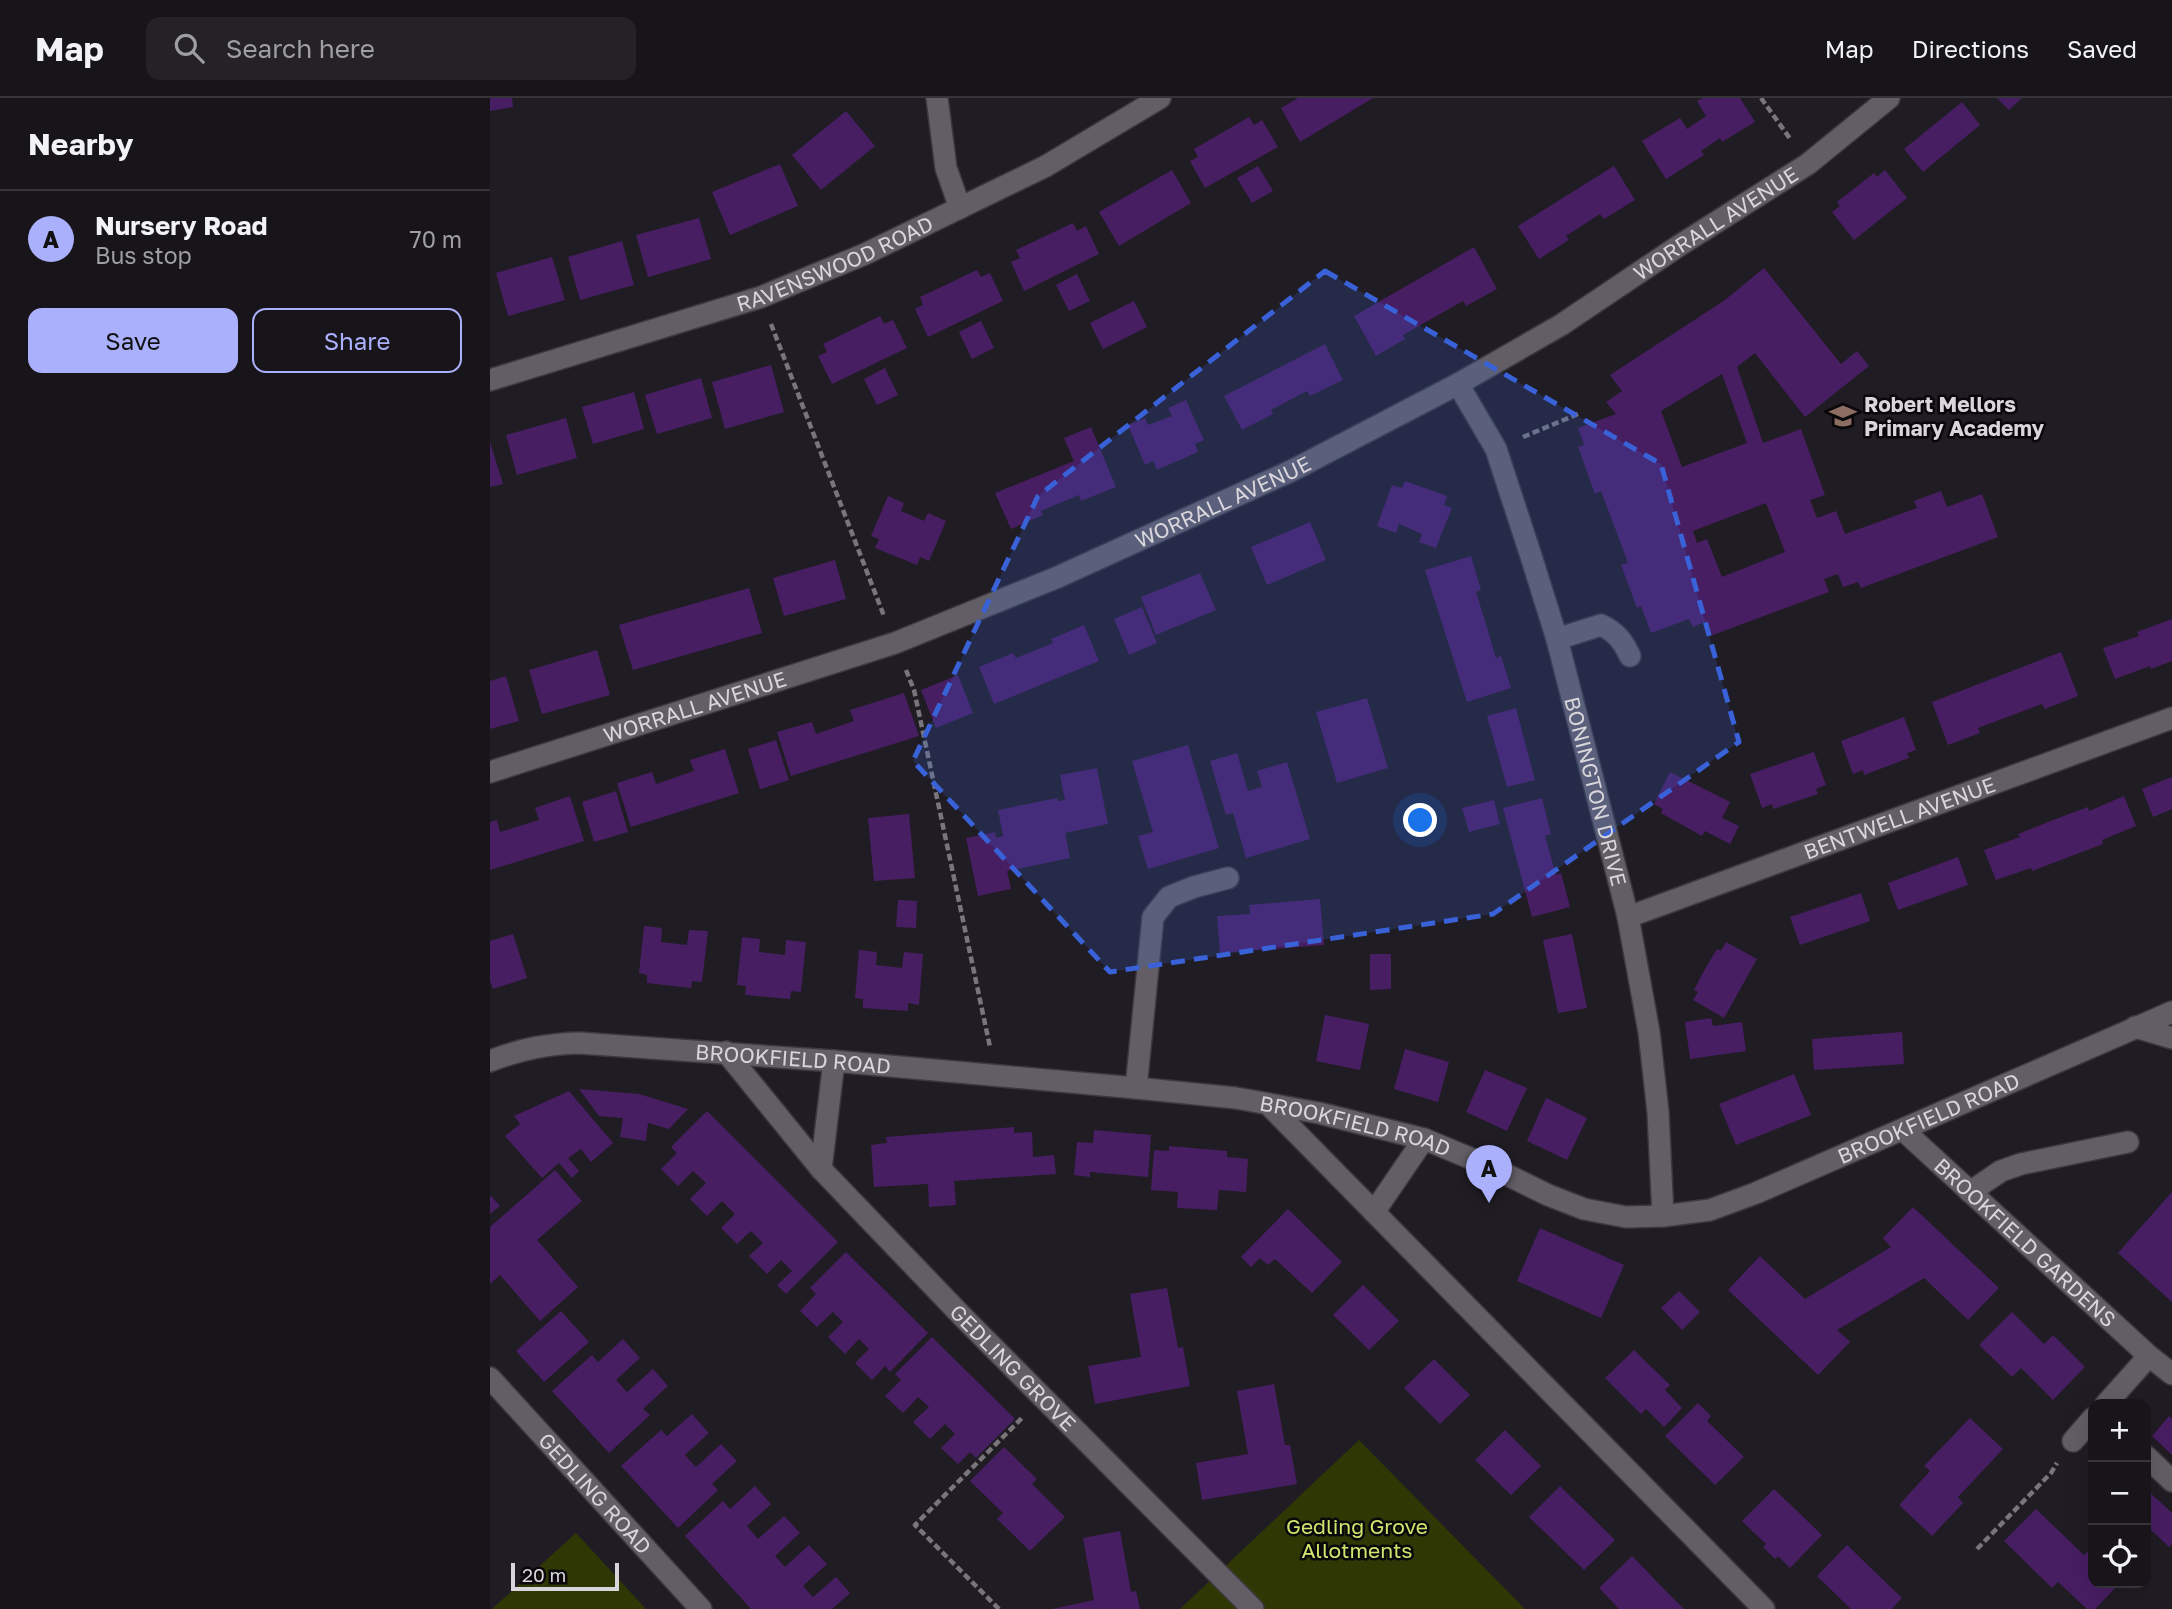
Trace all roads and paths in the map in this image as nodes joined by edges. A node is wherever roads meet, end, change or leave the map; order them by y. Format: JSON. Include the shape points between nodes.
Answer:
{"nodes":[{"id":1,"x":937,"y":98,"type":"edge"},
{"id":2,"x":1160,"y":98,"type":"edge"},
{"id":3,"x":1761,"y":98,"type":"edge"},
{"id":4,"x":1889,"y":98,"type":"edge"},
{"id":5,"x":1808,"y":164,"type":"junction"},
{"id":6,"x":960,"y":208,"type":"junction"},
{"id":7,"x":761,"y":297,"type":"junction"},
{"id":8,"x":490,"y":380,"type":"edge"},
{"id":9,"x":1458,"y":384,"type":"junction"},
{"id":10,"x":1578,"y":414,"type":"dead end"},
{"id":11,"x":1496,"y":449,"type":"junction"},
{"id":12,"x":1557,"y":639,"type":"junction"},
{"id":13,"x":895,"y":643,"type":"junction"},
{"id":14,"x":1630,"y":656,"type":"dead end"},
{"id":15,"x":2172,"y":718,"type":"edge"},
{"id":16,"x":490,"y":772,"type":"edge"},
{"id":17,"x":1228,"y":878,"type":"dead end"},
{"id":18,"x":1628,"y":918,"type":"junction"},
{"id":19,"x":2172,"y":1012,"type":"edge"},
{"id":20,"x":2135,"y":1027,"type":"junction"},
{"id":21,"x":2172,"y":1038,"type":"edge"},
{"id":22,"x":726,"y":1052,"type":"junction"},
{"id":23,"x":490,"y":1061,"type":"edge"},
{"id":24,"x":834,"y":1061,"type":"junction"},
{"id":25,"x":996,"y":1075,"type":"junction"},
{"id":26,"x":1136,"y":1088,"type":"junction"},
{"id":27,"x":1268,"y":1104,"type":"junction"},
{"id":28,"x":1903,"y":1130,"type":"junction"},
{"id":29,"x":1424,"y":1139,"type":"junction"},
{"id":30,"x":2128,"y":1142,"type":"dead end"},
{"id":31,"x":821,"y":1169,"type":"junction"},
{"id":32,"x":1970,"y":1192,"type":"junction"},
{"id":33,"x":1374,"y":1212,"type":"junction"},
{"id":34,"x":1663,"y":1216,"type":"junction"},
{"id":35,"x":2150,"y":1356,"type":"junction"},
{"id":36,"x":2172,"y":1374,"type":"edge"},
{"id":37,"x":490,"y":1378,"type":"edge"},
{"id":38,"x":1042,"y":1397,"type":"junction"},
{"id":39,"x":2111,"y":1399,"type":"edge"},
{"id":40,"x":2088,"y":1424,"type":"edge"},
{"id":41,"x":2073,"y":1441,"type":"joint"},
{"id":42,"x":2151,"y":1461,"type":"edge"},
{"id":43,"x":2172,"y":1481,"type":"edge"},
{"id":44,"x":1977,"y":1549,"type":"dead end"},
{"id":45,"x":701,"y":1609,"type":"edge"},
{"id":46,"x":999,"y":1609,"type":"edge"},
{"id":47,"x":1253,"y":1609,"type":"edge"},
{"id":48,"x":1764,"y":1609,"type":"edge"}],
"edges":[{"from":1,"to":6,"type":"street","via":[[946,168]]},
{"from":2,"to":6,"type":"street","name":"RAVENSWOOD ROAD","via":[[1046,166]]},
{"from":3,"to":5,"type":"path"},
{"from":4,"to":5,"type":"street","name":"WORRALL AVENUE"},
{"from":5,"to":9,"type":"street","name":"WORRALL AVENUE","via":[[1561,326]]},
{"from":6,"to":7,"type":"street","name":"RAVENSWOOD ROAD"},
{"from":7,"to":8,"type":"street","name":"RAVENSWOOD ROAD"},
{"from":7,"to":13,"type":"path"},
{"from":9,"to":11,"type":"street","name":"BONINGTON DRIVE"},
{"from":9,"to":13,"type":"street","name":"WORRALL AVENUE","via":[[1293,470],[1058,577]]},
{"from":10,"to":11,"type":"path"},
{"from":11,"to":12,"type":"street","name":"BONINGTON DRIVE"},
{"from":12,"to":14,"type":"street","via":[[1601,625],[1614,631]]},
{"from":12,"to":18,"type":"street","name":"BONINGTON DRIVE"},
{"from":13,"to":16,"type":"street","name":"WORRALL AVENUE"},
{"from":13,"to":25,"type":"path","via":[[914,690]]},
{"from":15,"to":18,"type":"street","name":"BENTWELL AVENUE"},
{"from":17,"to":26,"type":"street","via":[[1169,897],[1153,918]]},
{"from":18,"to":34,"type":"street","name":"BONINGTON DRIVE","via":[[1649,1032]]},
{"from":19,"to":20,"type":"street","name":"BROOKFIELD ROAD"},
{"from":20,"to":21,"type":"street"},
{"from":20,"to":28,"type":"street","name":"BROOKFIELD ROAD"},
{"from":22,"to":23,"type":"street","name":"BROOKFIELD ROAD","via":[[579,1042],[517,1050]]},
{"from":22,"to":24,"type":"street","name":"BROOKFIELD ROAD"},
{"from":22,"to":31,"type":"street","name":"GEDLING GROVE"},
{"from":24,"to":25,"type":"street","name":"BROOKFIELD ROAD"},
{"from":24,"to":31,"type":"street"},
{"from":25,"to":26,"type":"street","name":"BROOKFIELD ROAD"},
{"from":26,"to":27,"type":"street","name":"BROOKFIELD ROAD"},
{"from":27,"to":29,"type":"street","name":"BROOKFIELD ROAD"},
{"from":27,"to":33,"type":"street"},
{"from":28,"to":32,"type":"street","name":"BROOKFIELD GARDENS"},
{"from":28,"to":34,"type":"street","name":"BROOKFIELD ROAD","via":[[1710,1210]]},
{"from":29,"to":33,"type":"street"},
{"from":29,"to":34,"type":"street","name":"BROOKFIELD ROAD","via":[[1584,1209],[1626,1217]]},
{"from":30,"to":32,"type":"street","via":[[2021,1164]]},
{"from":31,"to":38,"type":"street","name":"GEDLING GROVE"},
{"from":32,"to":35,"type":"street","name":"BROOKFIELD GARDENS"},
{"from":33,"to":48,"type":"street"},
{"from":35,"to":36,"type":"street","name":"BROOKFIELD GARDENS"},
{"from":35,"to":39,"type":"street"},
{"from":37,"to":45,"type":"street","name":"GEDLING ROAD"},
{"from":38,"to":46,"type":"path","via":[[915,1525]]},
{"from":38,"to":47,"type":"street","name":"GEDLING GROVE"},
{"from":40,"to":41,"type":"street"},
{"from":41,"to":44,"type":"path","via":[[2051,1473]]},
{"from":42,"to":43,"type":"street"}]}
